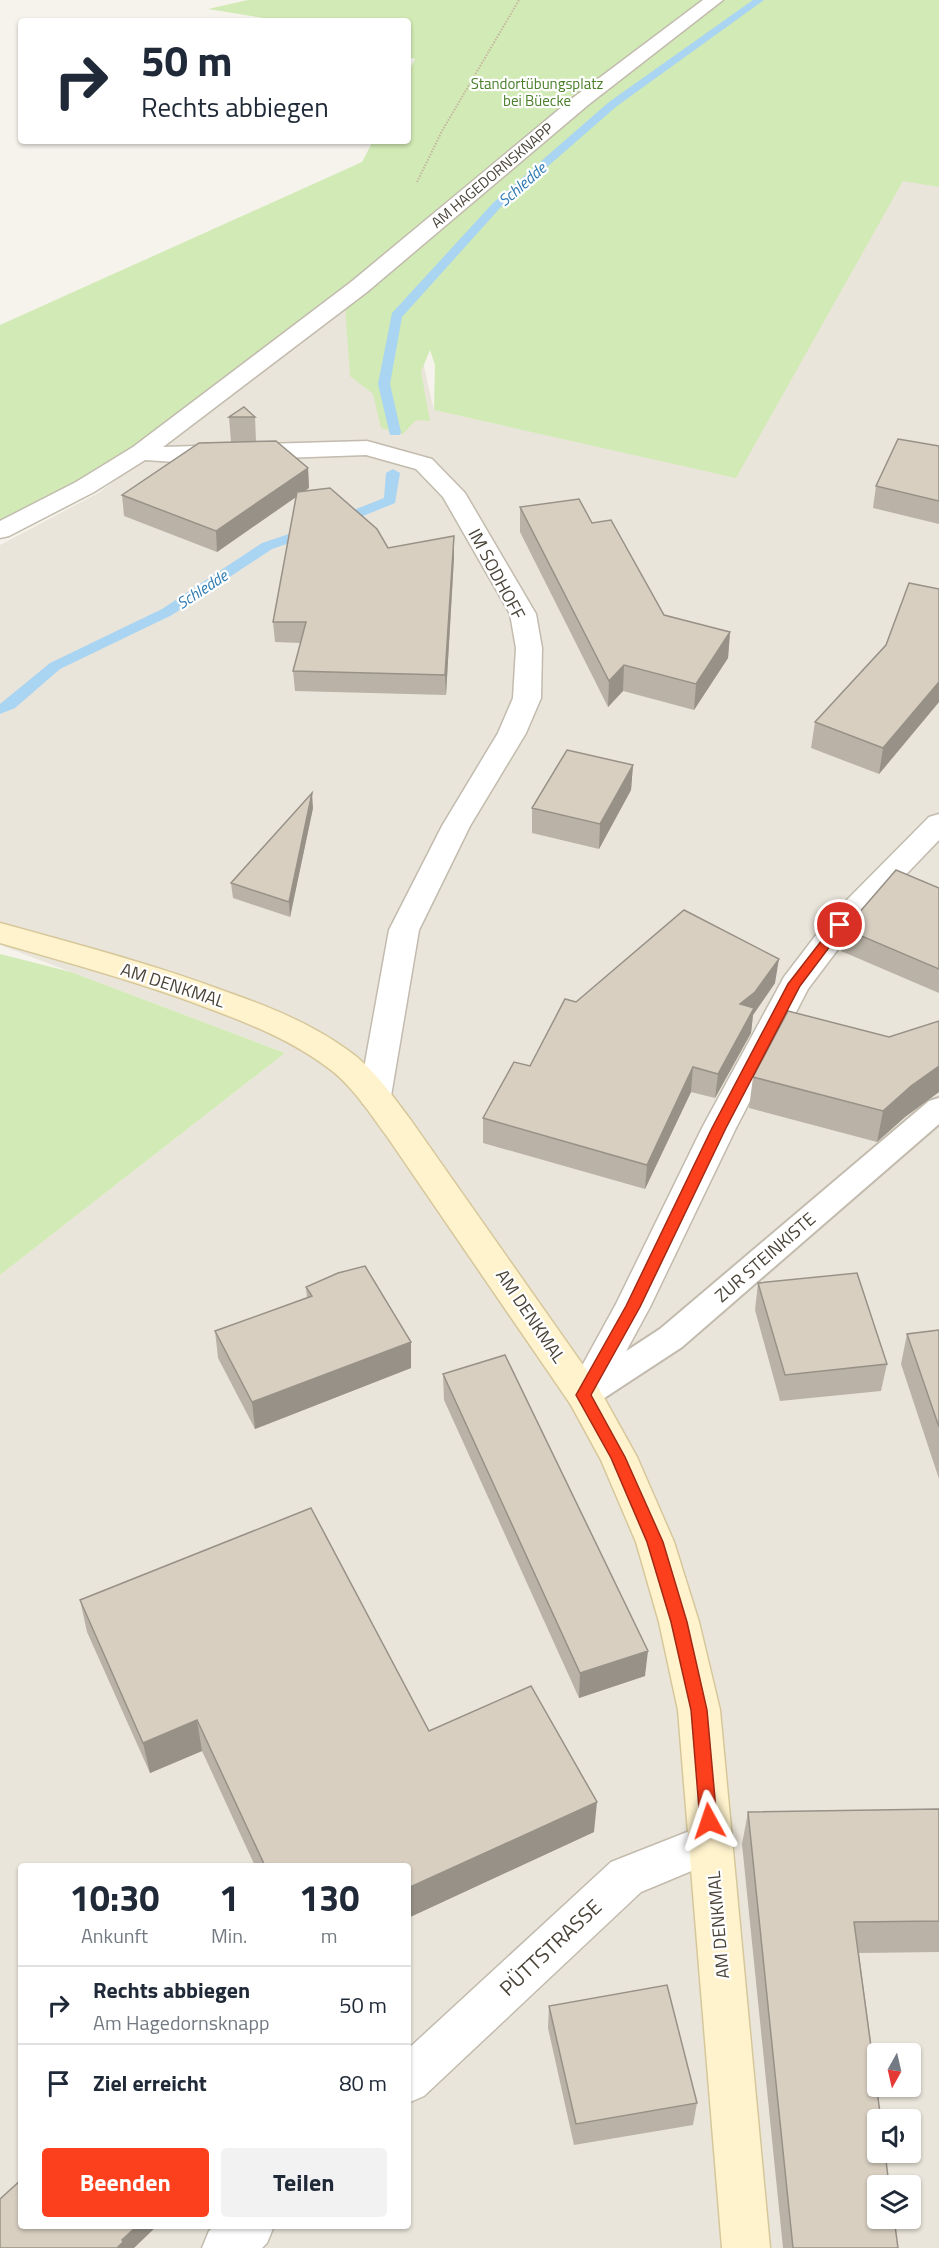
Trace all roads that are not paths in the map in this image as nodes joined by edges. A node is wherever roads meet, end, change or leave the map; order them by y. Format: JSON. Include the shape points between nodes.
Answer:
{"nodes":[{"id":1,"x":714,"y":0,"type":"edge"},
{"id":2,"x":141,"y":452,"type":"junction"},
{"id":3,"x":0,"y":531,"type":"edge"},
{"id":4,"x":939,"y":823,"type":"edge"},
{"id":5,"x":0,"y":933,"type":"edge"},
{"id":6,"x":375,"y":1096,"type":"junction"},
{"id":7,"x":939,"y":1108,"type":"edge"},
{"id":8,"x":584,"y":1395,"type":"junction"},
{"id":9,"x":711,"y":1843,"type":"junction"},
{"id":10,"x":411,"y":2077,"type":"edge"},
{"id":11,"x":247,"y":2229,"type":"edge"},
{"id":12,"x":226,"y":2248,"type":"edge"},
{"id":13,"x":746,"y":2248,"type":"edge"}],
"edges":[{"from":1,"to":2,"type":"street","name":"AM HAGEDORNSKNAPP","via":[[581,101],[359,287]]},
{"from":2,"to":3,"type":"street","via":[[86,487]]},
{"from":2,"to":6,"type":"street","name":"IM SODHOFF","via":[[175,455],[367,448],[424,464],[453,493],[523,614],[530,648],[527,698],[512,733],[456,826],[404,930]]},
{"from":4,"to":8,"type":"street","via":[[840,925],[795,984],[719,1128],[633,1307]]},
{"from":5,"to":6,"type":"main road","name":"AM DENKMAL","via":[[164,980],[271,1020],[340,1060]]},
{"from":6,"to":8,"type":"main road","name":"AM DENKMAL"},
{"from":7,"to":8,"type":"lane","name":"ZUR STEINKISTE","via":[[671,1338]]},
{"from":8,"to":9,"type":"main road","name":"AM DENKMAL","via":[[618,1457],[655,1542],[679,1622],[699,1710]]},
{"from":9,"to":10,"type":"street","name":"PÜTTSTRASSE","via":[[626,1877]]},
{"from":9,"to":13,"type":"main road","name":"AM DENKMAL"},
{"from":11,"to":12,"type":"street"}]}
